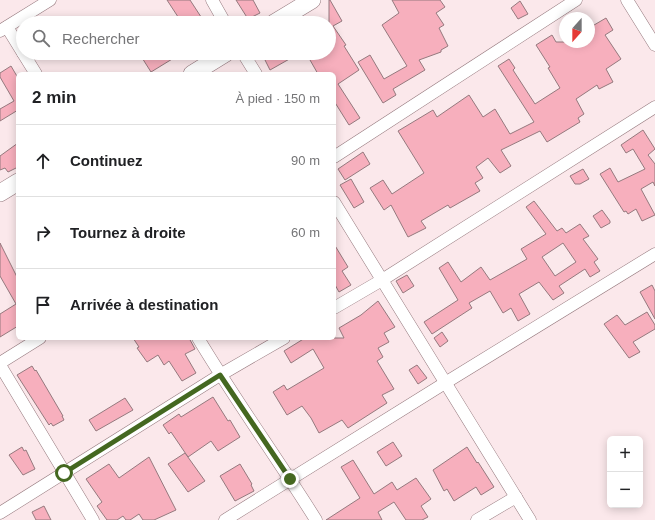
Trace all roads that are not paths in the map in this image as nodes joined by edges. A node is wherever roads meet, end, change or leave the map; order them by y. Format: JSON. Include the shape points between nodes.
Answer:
{"nodes":[{"id":1,"x":50,"y":0,"type":"edge"},
{"id":2,"x":212,"y":0,"type":"edge"},
{"id":3,"x":312,"y":0,"type":"edge"},
{"id":4,"x":576,"y":0,"type":"edge"},
{"id":5,"x":627,"y":0,"type":"edge"},
{"id":6,"x":25,"y":16,"type":"edge"},
{"id":7,"x":221,"y":16,"type":"edge"},
{"id":8,"x":286,"y":16,"type":"edge"},
{"id":9,"x":16,"y":21,"type":"edge"},
{"id":10,"x":4,"y":29,"type":"edge"},
{"id":11,"x":16,"y":44,"type":"edge"},
{"id":12,"x":655,"y":45,"type":"edge"},
{"id":13,"x":27,"y":60,"type":"edge"},
{"id":14,"x":215,"y":60,"type":"edge"},
{"id":15,"x":247,"y":60,"type":"edge"},
{"id":16,"x":35,"y":72,"type":"edge"},
{"id":17,"x":195,"y":72,"type":"edge"},
{"id":18,"x":255,"y":72,"type":"edge"},
{"id":19,"x":655,"y":107,"type":"edge"},
{"id":20,"x":336,"y":156,"type":"edge"},
{"id":21,"x":16,"y":183,"type":"edge"},
{"id":22,"x":0,"y":193,"type":"edge"},
{"id":23,"x":336,"y":205,"type":"edge"},
{"id":24,"x":655,"y":254,"type":"edge"},
{"id":25,"x":382,"y":280,"type":"junction"},
{"id":26,"x":336,"y":307,"type":"edge"},
{"id":27,"x":37,"y":340,"type":"edge"},
{"id":28,"x":199,"y":340,"type":"edge"},
{"id":29,"x":281,"y":340,"type":"edge"},
{"id":30,"x":0,"y":364,"type":"edge"},
{"id":31,"x":220,"y":375,"type":"junction"},
{"id":32,"x":445,"y":382,"type":"junction"},
{"id":33,"x":64,"y":473,"type":"junction"},
{"id":34,"x":290,"y":479,"type":"junction"},
{"id":35,"x":516,"y":497,"type":"junction"},
{"id":36,"x":0,"y":513,"type":"edge"},
{"id":37,"x":93,"y":520,"type":"edge"},
{"id":38,"x":225,"y":520,"type":"edge"},
{"id":39,"x":316,"y":520,"type":"edge"},
{"id":40,"x":477,"y":520,"type":"edge"},
{"id":41,"x":530,"y":520,"type":"edge"}],
"edges":[{"from":1,"to":6,"type":"street"},
{"from":2,"to":7,"type":"street"},
{"from":3,"to":8,"type":"street"},
{"from":4,"to":20,"type":"street"},
{"from":5,"to":12,"type":"street"},
{"from":9,"to":10,"type":"street"},
{"from":10,"to":11,"type":"street"},
{"from":13,"to":16,"type":"street"},
{"from":14,"to":17,"type":"street"},
{"from":15,"to":18,"type":"street"},
{"from":19,"to":25,"type":"street"},
{"from":21,"to":22,"type":"street"},
{"from":23,"to":25,"type":"street"},
{"from":24,"to":32,"type":"street"},
{"from":25,"to":26,"type":"street"},
{"from":25,"to":32,"type":"street"},
{"from":27,"to":30,"type":"street"},
{"from":28,"to":31,"type":"street"},
{"from":29,"to":31,"type":"street"},
{"from":30,"to":33,"type":"street"},
{"from":31,"to":33,"type":"street"},
{"from":31,"to":34,"type":"street"},
{"from":32,"to":34,"type":"street"},
{"from":32,"to":35,"type":"street"},
{"from":33,"to":36,"type":"street"},
{"from":33,"to":37,"type":"street"},
{"from":34,"to":38,"type":"street"},
{"from":34,"to":39,"type":"street"},
{"from":35,"to":40,"type":"street"},
{"from":35,"to":41,"type":"street"}]}
